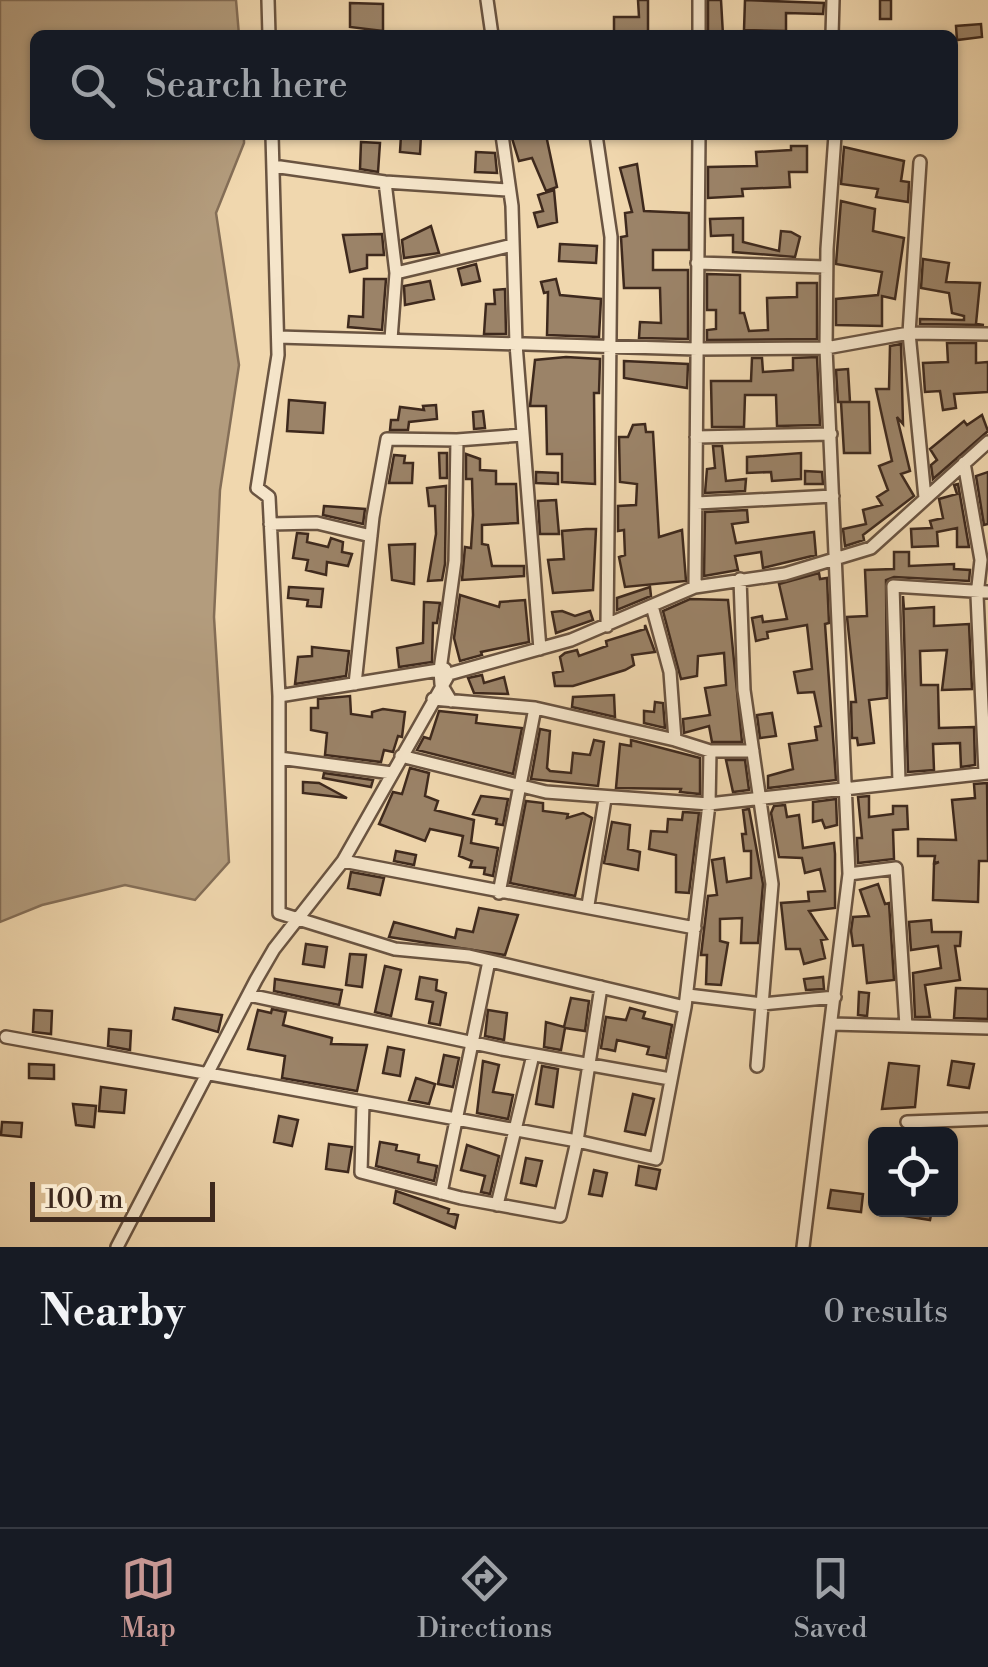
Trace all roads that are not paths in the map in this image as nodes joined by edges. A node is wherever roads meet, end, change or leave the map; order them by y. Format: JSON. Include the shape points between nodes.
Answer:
{"nodes":[{"id":1,"x":268,"y":0,"type":"edge"},
{"id":2,"x":488,"y":0,"type":"edge"},
{"id":3,"x":699,"y":0,"type":"edge"},
{"id":4,"x":833,"y":0,"type":"edge"},
{"id":5,"x":270,"y":30,"type":"edge"},
{"id":6,"x":491,"y":30,"type":"edge"},
{"id":7,"x":700,"y":30,"type":"edge"},
{"id":8,"x":832,"y":30,"type":"edge"},
{"id":9,"x":272,"y":140,"type":"edge"},
{"id":10,"x":502,"y":140,"type":"edge"},
{"id":11,"x":597,"y":140,"type":"edge"},
{"id":12,"x":699,"y":140,"type":"edge"},
{"id":13,"x":836,"y":140,"type":"edge"},
{"id":14,"x":920,"y":162,"type":"dead end"},
{"id":15,"x":273,"y":166,"type":"junction"},
{"id":16,"x":385,"y":182,"type":"junction"},
{"id":17,"x":507,"y":190,"type":"junction"},
{"id":18,"x":513,"y":245,"type":"junction"},
{"id":19,"x":698,"y":263,"type":"junction"},
{"id":20,"x":826,"y":267,"type":"junction"},
{"id":21,"x":396,"y":273,"type":"junction"},
{"id":22,"x":909,"y":332,"type":"junction"},
{"id":23,"x":988,"y":334,"type":"edge"},
{"id":24,"x":278,"y":337,"type":"junction"},
{"id":25,"x":391,"y":339,"type":"junction"},
{"id":26,"x":516,"y":344,"type":"junction"},
{"id":27,"x":612,"y":348,"type":"junction"},
{"id":28,"x":826,"y":348,"type":"junction"},
{"id":29,"x":697,"y":349,"type":"junction"},
{"id":30,"x":831,"y":434,"type":"junction"},
{"id":31,"x":522,"y":435,"type":"junction"},
{"id":32,"x":696,"y":436,"type":"junction"},
{"id":33,"x":457,"y":440,"type":"junction"},
{"id":34,"x":988,"y":442,"type":"edge"},
{"id":35,"x":964,"y":463,"type":"junction"},
{"id":36,"x":833,"y":496,"type":"junction"},
{"id":37,"x":925,"y":498,"type":"junction"},
{"id":38,"x":697,"y":503,"type":"junction"},
{"id":39,"x":270,"y":524,"type":"junction"},
{"id":40,"x":371,"y":536,"type":"junction"},
{"id":41,"x":836,"y":560,"type":"junction"},
{"id":42,"x":740,"y":580,"type":"junction"},
{"id":43,"x":695,"y":587,"type":"junction"},
{"id":44,"x":984,"y":592,"type":"edge"},
{"id":45,"x":652,"y":606,"type":"junction"},
{"id":46,"x":607,"y":626,"type":"junction"},
{"id":47,"x":540,"y":648,"type":"junction"},
{"id":48,"x":469,"y":666,"type":"junction"},
{"id":49,"x":440,"y":670,"type":"junction"},
{"id":50,"x":354,"y":684,"type":"junction"},
{"id":51,"x":441,"y":684,"type":"junction"},
{"id":52,"x":279,"y":696,"type":"junction"},
{"id":53,"x":432,"y":699,"type":"junction"},
{"id":54,"x":451,"y":701,"type":"junction"},
{"id":55,"x":535,"y":708,"type":"junction"},
{"id":56,"x":675,"y":740,"type":"junction"},
{"id":57,"x":710,"y":751,"type":"junction"},
{"id":58,"x":753,"y":751,"type":"junction"},
{"id":59,"x":402,"y":756,"type":"junction"},
{"id":60,"x":279,"y":758,"type":"junction"},
{"id":61,"x":392,"y":773,"type":"junction"},
{"id":62,"x":986,"y":773,"type":"edge"},
{"id":63,"x":899,"y":782,"type":"junction"},
{"id":64,"x":521,"y":788,"type":"junction"},
{"id":65,"x":848,"y":788,"type":"junction"},
{"id":66,"x":760,"y":798,"type":"junction"},
{"id":67,"x":606,"y":799,"type":"junction"},
{"id":68,"x":709,"y":804,"type":"junction"},
{"id":69,"x":343,"y":860,"type":"junction"},
{"id":70,"x":848,"y":874,"type":"junction"},
{"id":71,"x":499,"y":893,"type":"junction"},
{"id":72,"x":588,"y":905,"type":"junction"},
{"id":73,"x":296,"y":921,"type":"junction"},
{"id":74,"x":696,"y":928,"type":"junction"},
{"id":75,"x":489,"y":960,"type":"junction"},
{"id":76,"x":601,"y":988,"type":"junction"},
{"id":77,"x":249,"y":995,"type":"junction"},
{"id":78,"x":835,"y":997,"type":"junction"},
{"id":79,"x":686,"y":1001,"type":"junction"},
{"id":80,"x":762,"y":1004,"type":"junction"},
{"id":81,"x":831,"y":1024,"type":"junction"},
{"id":82,"x":906,"y":1026,"type":"junction"},
{"id":83,"x":988,"y":1028,"type":"edge"},
{"id":84,"x":6,"y":1037,"type":"dead end"},
{"id":85,"x":472,"y":1043,"type":"junction"},
{"id":86,"x":533,"y":1055,"type":"junction"},
{"id":87,"x":589,"y":1065,"type":"junction"},
{"id":88,"x":757,"y":1066,"type":"dead end"},
{"id":89,"x":206,"y":1075,"type":"junction"},
{"id":90,"x":670,"y":1078,"type":"junction"},
{"id":91,"x":363,"y":1103,"type":"junction"},
{"id":92,"x":988,"y":1118,"type":"edge"},
{"id":93,"x":457,"y":1120,"type":"junction"},
{"id":94,"x":907,"y":1122,"type":"dead end"},
{"id":95,"x":515,"y":1130,"type":"junction"},
{"id":96,"x":577,"y":1141,"type":"junction"},
{"id":97,"x":441,"y":1193,"type":"junction"},
{"id":98,"x":497,"y":1204,"type":"junction"},
{"id":99,"x":117,"y":1247,"type":"edge"},
{"id":100,"x":803,"y":1247,"type":"edge"}],
"edges":[{"from":1,"to":5,"type":"street"},
{"from":2,"to":6,"type":"street"},
{"from":3,"to":7,"type":"street"},
{"from":4,"to":8,"type":"street"},
{"from":9,"to":15,"type":"street"},
{"from":10,"to":17,"type":"street"},
{"from":11,"to":27,"type":"street","via":[[611,237]]},
{"from":12,"to":19,"type":"street"},
{"from":13,"to":20,"type":"street"},
{"from":14,"to":22,"type":"street"},
{"from":15,"to":16,"type":"street"},
{"from":15,"to":24,"type":"street"},
{"from":16,"to":17,"type":"street"},
{"from":16,"to":21,"type":"street"},
{"from":17,"to":18,"type":"street"},
{"from":18,"to":21,"type":"street"},
{"from":18,"to":26,"type":"street"},
{"from":19,"to":20,"type":"street"},
{"from":19,"to":29,"type":"street"},
{"from":20,"to":28,"type":"street"},
{"from":21,"to":25,"type":"street"},
{"from":22,"to":23,"type":"street"},
{"from":22,"to":28,"type":"street"},
{"from":22,"to":37,"type":"street"},
{"from":24,"to":25,"type":"street"},
{"from":24,"to":39,"type":"street","via":[[257,488],[269,497]]},
{"from":25,"to":26,"type":"street"},
{"from":26,"to":27,"type":"street"},
{"from":26,"to":31,"type":"street"},
{"from":27,"to":29,"type":"street"},
{"from":27,"to":46,"type":"street"},
{"from":28,"to":29,"type":"street"},
{"from":28,"to":30,"type":"street"},
{"from":29,"to":32,"type":"street"},
{"from":30,"to":32,"type":"street"},
{"from":30,"to":36,"type":"street"},
{"from":31,"to":33,"type":"street"},
{"from":31,"to":47,"type":"street"},
{"from":32,"to":38,"type":"street"},
{"from":33,"to":40,"type":"street","via":[[387,438]]},
{"from":33,"to":49,"type":"street","via":[[456,560]]},
{"from":34,"to":35,"type":"street"},
{"from":35,"to":37,"type":"street"},
{"from":35,"to":44,"type":"street"},
{"from":36,"to":38,"type":"street"},
{"from":36,"to":41,"type":"street"},
{"from":37,"to":41,"type":"street","via":[[892,534]]},
{"from":38,"to":43,"type":"street"},
{"from":39,"to":40,"type":"street","via":[[317,523]]},
{"from":39,"to":52,"type":"street"},
{"from":40,"to":50,"type":"street"},
{"from":41,"to":42,"type":"street"},
{"from":41,"to":65,"type":"street"},
{"from":42,"to":43,"type":"street"},
{"from":42,"to":58,"type":"street"},
{"from":43,"to":45,"type":"street"},
{"from":44,"to":62,"type":"street","via":[[979,702]]},
{"from":44,"to":63,"type":"street","via":[[893,586]]},
{"from":45,"to":46,"type":"street"},
{"from":45,"to":56,"type":"street","via":[[670,672]]},
{"from":46,"to":47,"type":"street"},
{"from":47,"to":48,"type":"street"},
{"from":48,"to":49,"type":"street"},
{"from":48,"to":51,"type":"street"},
{"from":49,"to":50,"type":"street"},
{"from":49,"to":51,"type":"street"},
{"from":50,"to":52,"type":"street"},
{"from":51,"to":53,"type":"street"},
{"from":51,"to":54,"type":"street"},
{"from":52,"to":60,"type":"street"},
{"from":53,"to":54,"type":"street"},
{"from":53,"to":59,"type":"street"},
{"from":54,"to":55,"type":"street"},
{"from":55,"to":56,"type":"street"},
{"from":55,"to":64,"type":"street"},
{"from":56,"to":57,"type":"street"},
{"from":57,"to":58,"type":"street"},
{"from":57,"to":68,"type":"street"},
{"from":58,"to":66,"type":"street"},
{"from":59,"to":61,"type":"street"},
{"from":59,"to":64,"type":"street"},
{"from":60,"to":61,"type":"street"},
{"from":60,"to":73,"type":"street","via":[[278,913]]},
{"from":61,"to":69,"type":"street"},
{"from":62,"to":63,"type":"street"},
{"from":63,"to":65,"type":"street"},
{"from":64,"to":67,"type":"street"},
{"from":64,"to":71,"type":"street"},
{"from":65,"to":66,"type":"street"},
{"from":65,"to":70,"type":"street"},
{"from":66,"to":68,"type":"street"},
{"from":66,"to":80,"type":"street","via":[[772,884]]},
{"from":67,"to":68,"type":"street"},
{"from":67,"to":72,"type":"street"},
{"from":68,"to":74,"type":"street"},
{"from":69,"to":71,"type":"street"},
{"from":69,"to":73,"type":"street"},
{"from":70,"to":78,"type":"street"},
{"from":70,"to":82,"type":"street","via":[[896,868]]},
{"from":71,"to":72,"type":"street"},
{"from":72,"to":74,"type":"street"},
{"from":73,"to":75,"type":"street","via":[[395,949]]},
{"from":73,"to":77,"type":"street"},
{"from":74,"to":79,"type":"street"},
{"from":75,"to":76,"type":"street"},
{"from":75,"to":85,"type":"street"},
{"from":76,"to":79,"type":"street"},
{"from":76,"to":87,"type":"street"},
{"from":77,"to":85,"type":"street"},
{"from":77,"to":89,"type":"street"},
{"from":78,"to":80,"type":"street"},
{"from":78,"to":81,"type":"street"},
{"from":79,"to":80,"type":"street"},
{"from":79,"to":90,"type":"street"},
{"from":80,"to":88,"type":"street"},
{"from":81,"to":82,"type":"street"},
{"from":81,"to":100,"type":"street"},
{"from":82,"to":83,"type":"street"},
{"from":84,"to":89,"type":"street"},
{"from":85,"to":86,"type":"street"},
{"from":85,"to":93,"type":"street"},
{"from":86,"to":87,"type":"street"},
{"from":86,"to":95,"type":"street"},
{"from":87,"to":90,"type":"street"},
{"from":87,"to":96,"type":"street"},
{"from":89,"to":91,"type":"street"},
{"from":89,"to":99,"type":"street"},
{"from":90,"to":96,"type":"street","via":[[656,1159]]},
{"from":91,"to":93,"type":"street"},
{"from":91,"to":97,"type":"street","via":[[361,1172]]},
{"from":92,"to":94,"type":"street"},
{"from":93,"to":95,"type":"street"},
{"from":93,"to":97,"type":"street"},
{"from":95,"to":96,"type":"street"},
{"from":95,"to":98,"type":"street"},
{"from":96,"to":98,"type":"street","via":[[560,1216]]},
{"from":97,"to":98,"type":"street"}]}
